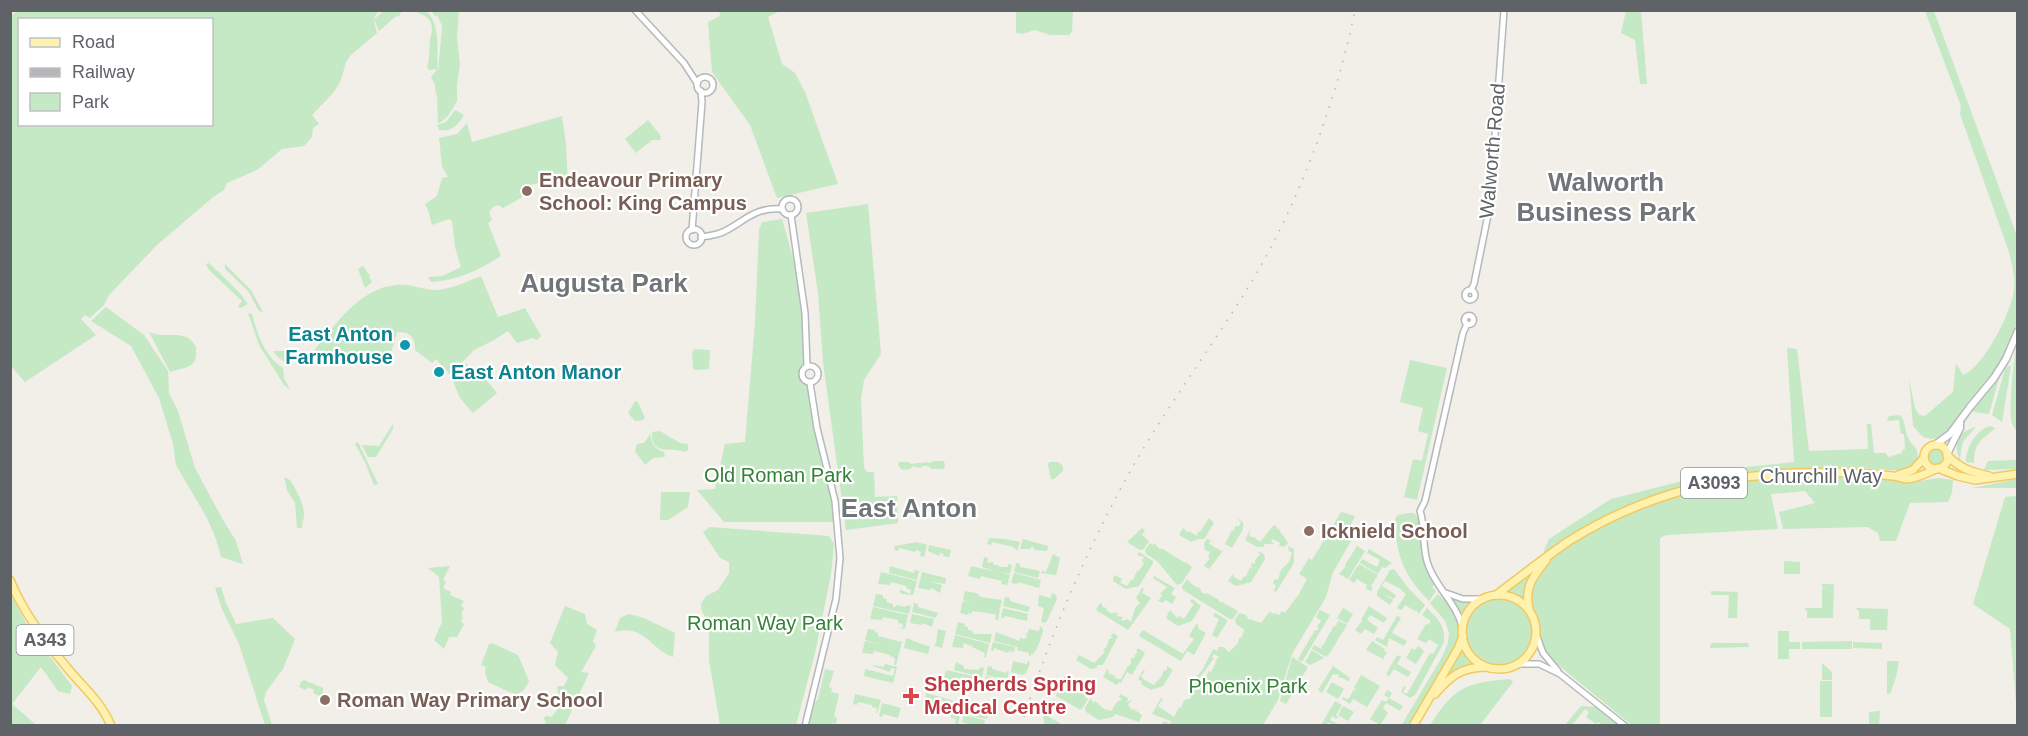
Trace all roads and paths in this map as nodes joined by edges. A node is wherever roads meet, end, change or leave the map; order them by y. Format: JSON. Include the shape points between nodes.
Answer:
{"nodes":[{"id":1,"x":634,"y":10,"type":"edge"},
{"id":2,"x":1504,"y":10,"type":"edge"},
{"id":3,"x":699,"y":80,"type":"junction"},
{"id":4,"x":704,"y":92,"type":"junction"},
{"id":5,"x":782,"y":209,"type":"junction"},
{"id":6,"x":791,"y":214,"type":"junction"},
{"id":7,"x":692,"y":230,"type":"junction"},
{"id":8,"x":701,"y":237,"type":"junction"},
{"id":9,"x":2018,"y":331,"type":"edge"},
{"id":10,"x":807,"y":366,"type":"junction"},
{"id":11,"x":810,"y":383,"type":"junction"},
{"id":12,"x":1960,"y":422,"type":"junction"},
{"id":13,"x":1935,"y":445,"type":"junction"},
{"id":14,"x":1947,"y":455,"type":"junction"},
{"id":15,"x":1924,"y":458,"type":"junction"},
{"id":16,"x":1937,"y":468,"type":"junction"},
{"id":17,"x":2018,"y":474,"type":"edge"},
{"id":18,"x":1895,"y":476,"type":"junction"},
{"id":19,"x":1989,"y":476,"type":"junction"},
{"id":20,"x":1549,"y":556,"type":"junction"},
{"id":21,"x":10,"y":580,"type":"edge"},
{"id":22,"x":1446,"y":593,"type":"junction"},
{"id":23,"x":1496,"y":595,"type":"junction"},
{"id":24,"x":1483,"y":599,"type":"junction"},
{"id":25,"x":1530,"y":612,"type":"junction"},
{"id":26,"x":1463,"y":633,"type":"junction"},
{"id":27,"x":1536,"y":634,"type":"junction"},
{"id":28,"x":1518,"y":664,"type":"junction"},
{"id":29,"x":1488,"y":667,"type":"junction"},
{"id":30,"x":1560,"y":674,"type":"junction"},
{"id":31,"x":1427,"y":702,"type":"junction"},
{"id":32,"x":107,"y":715,"type":"junction"},
{"id":33,"x":111,"y":726,"type":"edge"},
{"id":34,"x":117,"y":726,"type":"edge"},
{"id":35,"x":805,"y":726,"type":"edge"},
{"id":36,"x":1413,"y":726,"type":"edge"},
{"id":37,"x":1625,"y":726,"type":"edge"}],
"edges":[{"from":1,"to":3,"type":"street"},
{"from":2,"to":22,"type":"street","name":"Walworth Road","via":[[1490,205],[1474,284],[1465,294],[1469,315],[1465,318],[1467,324],[1420,511],[1424,551],[1430,569]]},
{"from":3,"to":4,"type":"street","via":[[698,89]]},
{"from":3,"to":4,"type":"street","via":[[707,77],[712,82],[710,90]]},
{"from":4,"to":7,"type":"street"},
{"from":5,"to":6,"type":"street"},
{"from":5,"to":6,"type":"street","via":[[784,201],[793,200],[797,207]]},
{"from":5,"to":8,"type":"street","via":[[761,210],[724,232]]},
{"from":6,"to":10,"type":"street","via":[[805,313]]},
{"from":7,"to":8,"type":"street","via":[[697,230]]},
{"from":7,"to":8,"type":"street","via":[[687,235],[689,243],[698,243]]},
{"from":9,"to":12,"type":"main road","via":[[2005,362]]},
{"from":10,"to":11,"type":"street","via":[[801,375]]},
{"from":10,"to":11,"type":"street","via":[[814,367],[818,375]]},
{"from":11,"to":35,"type":"street","via":[[835,501],[840,558],[836,599]]},
{"from":12,"to":13,"type":"main road"},
{"from":12,"to":14,"type":"main road"},
{"from":13,"to":14,"type":"main road"},
{"from":13,"to":15,"type":"main road","via":[[1927,448]]},
{"from":14,"to":16,"type":"main road","via":[[1945,464]]},
{"from":14,"to":19,"type":"main road","via":[[1965,470]]},
{"from":15,"to":16,"type":"main road","via":[[1928,465]]},
{"from":15,"to":18,"type":"main road","name":"Churchill Way","via":[[1913,470]]},
{"from":16,"to":18,"type":"main road","name":"Churchill Way","number":"A3093","via":[[1909,478]]},
{"from":16,"to":19,"type":"main road","via":[[1973,479]]},
{"from":17,"to":19,"type":"main road"},
{"from":18,"to":20,"type":"main road","name":"Churchill Way","number":"A3093","via":[[1791,473],[1703,485],[1613,517]]},
{"from":20,"to":23,"type":"main road","name":"Churchill Way","number":"A3093"},
{"from":20,"to":25,"type":"main road","name":"Churchill Way","number":"A3093","via":[[1529,583]]},
{"from":21,"to":32,"type":"main road","number":"A343","via":[[45,639]]},
{"from":22,"to":24,"type":"street","via":[[1463,599]]},
{"from":22,"to":26,"type":"street","name":"Walworth Road","via":[[1460,616]]},
{"from":23,"to":24,"type":"main road","number":"A3093"},
{"from":23,"to":25,"type":"main road","via":[[1515,599]]},
{"from":24,"to":26,"type":"main road","via":[[1468,613]]},
{"from":25,"to":27,"type":"main road","number":"A3093"},
{"from":26,"to":29,"type":"main road","via":[[1472,657]]},
{"from":26,"to":31,"type":"main road"},
{"from":27,"to":28,"type":"main road","via":[[1530,651]]},
{"from":27,"to":30,"type":"street","via":[[1543,653]]},
{"from":28,"to":29,"type":"main road"},
{"from":28,"to":30,"type":"street","via":[[1535,663]]},
{"from":29,"to":31,"type":"main road","via":[[1456,673]]},
{"from":30,"to":37,"type":"street"},
{"from":31,"to":36,"type":"main road"},
{"from":32,"to":33,"type":"main road","number":"A343"},
{"from":32,"to":34,"type":"main road","number":"A343"}]}
